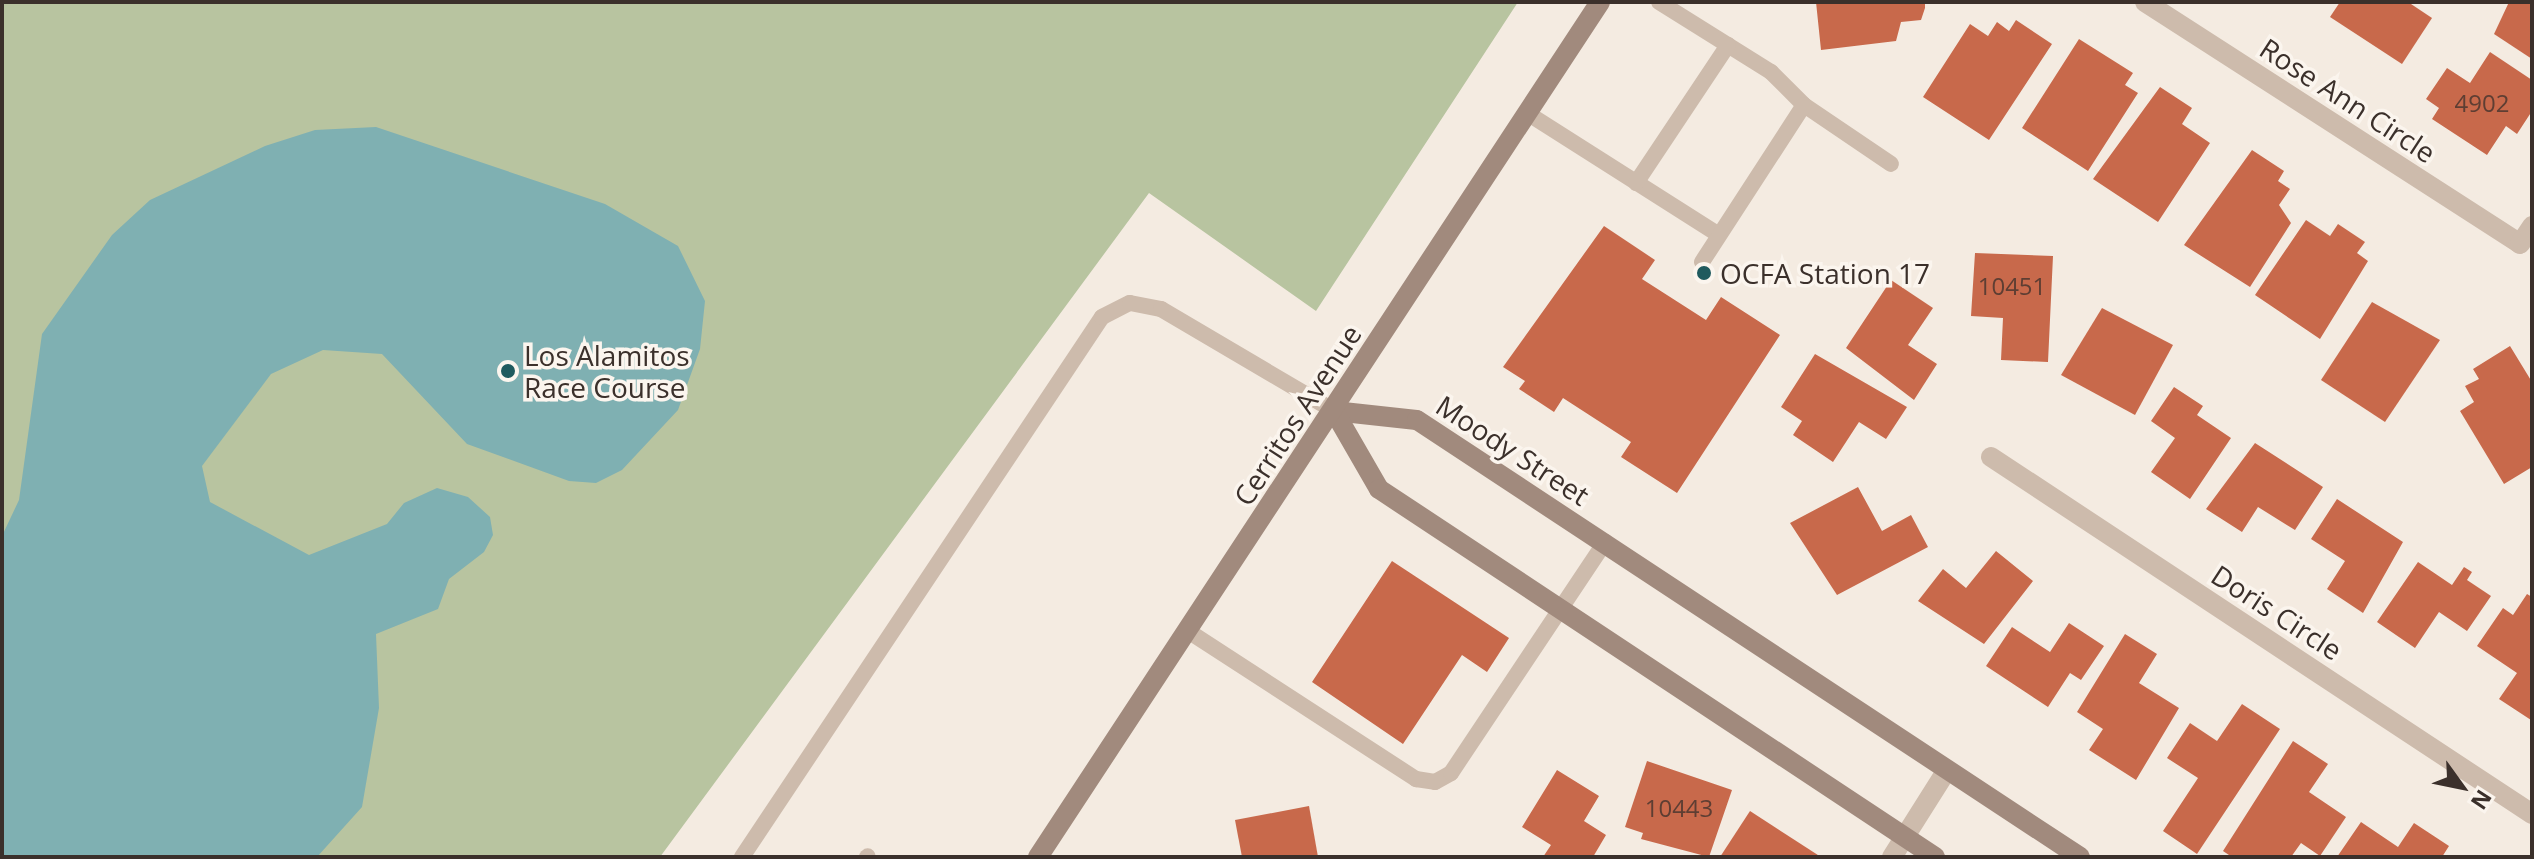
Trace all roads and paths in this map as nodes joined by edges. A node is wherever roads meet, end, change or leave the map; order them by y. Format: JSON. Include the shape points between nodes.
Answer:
{"nodes":[{"id":1,"x":1600,"y":2,"type":"edge"},
{"id":2,"x":1659,"y":2,"type":"edge"},
{"id":3,"x":2145,"y":2,"type":"edge"},
{"id":4,"x":1728,"y":45,"type":"junction"},
{"id":5,"x":1804,"y":105,"type":"junction"},
{"id":6,"x":1527,"y":113,"type":"junction"},
{"id":7,"x":1891,"y":164,"type":"dead end"},
{"id":8,"x":1636,"y":183,"type":"junction"},
{"id":9,"x":2532,"y":226,"type":"edge"},
{"id":10,"x":1719,"y":235,"type":"junction"},
{"id":11,"x":1702,"y":262,"type":"dead end"},
{"id":12,"x":1334,"y":411,"type":"junction"},
{"id":13,"x":1991,"y":457,"type":"dead end"},
{"id":14,"x":1605,"y":542,"type":"junction"},
{"id":15,"x":1560,"y":610,"type":"junction"},
{"id":16,"x":1188,"y":631,"type":"junction"},
{"id":17,"x":1947,"y":770,"type":"junction"},
{"id":18,"x":2532,"y":814,"type":"edge"},
{"id":19,"x":1904,"y":837,"type":"junction"},
{"id":20,"x":742,"y":857,"type":"edge"},
{"id":21,"x":1038,"y":857,"type":"edge"},
{"id":22,"x":1892,"y":857,"type":"edge"},
{"id":23,"x":1935,"y":857,"type":"edge"},
{"id":24,"x":2080,"y":857,"type":"edge"}],
"edges":[{"from":1,"to":6,"type":"main road","name":"Cerritos Avenue"},
{"from":2,"to":4,"type":"lane"},
{"from":3,"to":9,"type":"street","name":"Rose Ann Circle","via":[[2520,244]]},
{"from":4,"to":5,"type":"lane","via":[[1771,72]]},
{"from":4,"to":8,"type":"lane"},
{"from":5,"to":7,"type":"lane"},
{"from":5,"to":10,"type":"lane"},
{"from":6,"to":8,"type":"lane"},
{"from":6,"to":12,"type":"main road","name":"Cerritos Avenue"},
{"from":8,"to":10,"type":"lane"},
{"from":10,"to":11,"type":"lane"},
{"from":12,"to":14,"type":"main road","name":"Moody Street","via":[[1417,420]]},
{"from":12,"to":15,"type":"main road","via":[[1379,489]]},
{"from":12,"to":16,"type":"main road","name":"Cerritos Avenue"},
{"from":12,"to":20,"type":"lane","via":[[1161,309],[1130,303],[1102,317]]},
{"from":13,"to":18,"type":"street","name":"Doris Circle"},
{"from":14,"to":15,"type":"lane"},
{"from":14,"to":17,"type":"main road","name":"Moody Street"},
{"from":15,"to":16,"type":"lane","via":[[1451,773],[1435,782],[1416,779]]},
{"from":15,"to":19,"type":"main road"},
{"from":16,"to":21,"type":"main road","name":"Cerritos Avenue"},
{"from":17,"to":19,"type":"street"},
{"from":17,"to":24,"type":"main road","name":"Moody Street"},
{"from":19,"to":22,"type":"street"},
{"from":19,"to":23,"type":"main road"}]}
